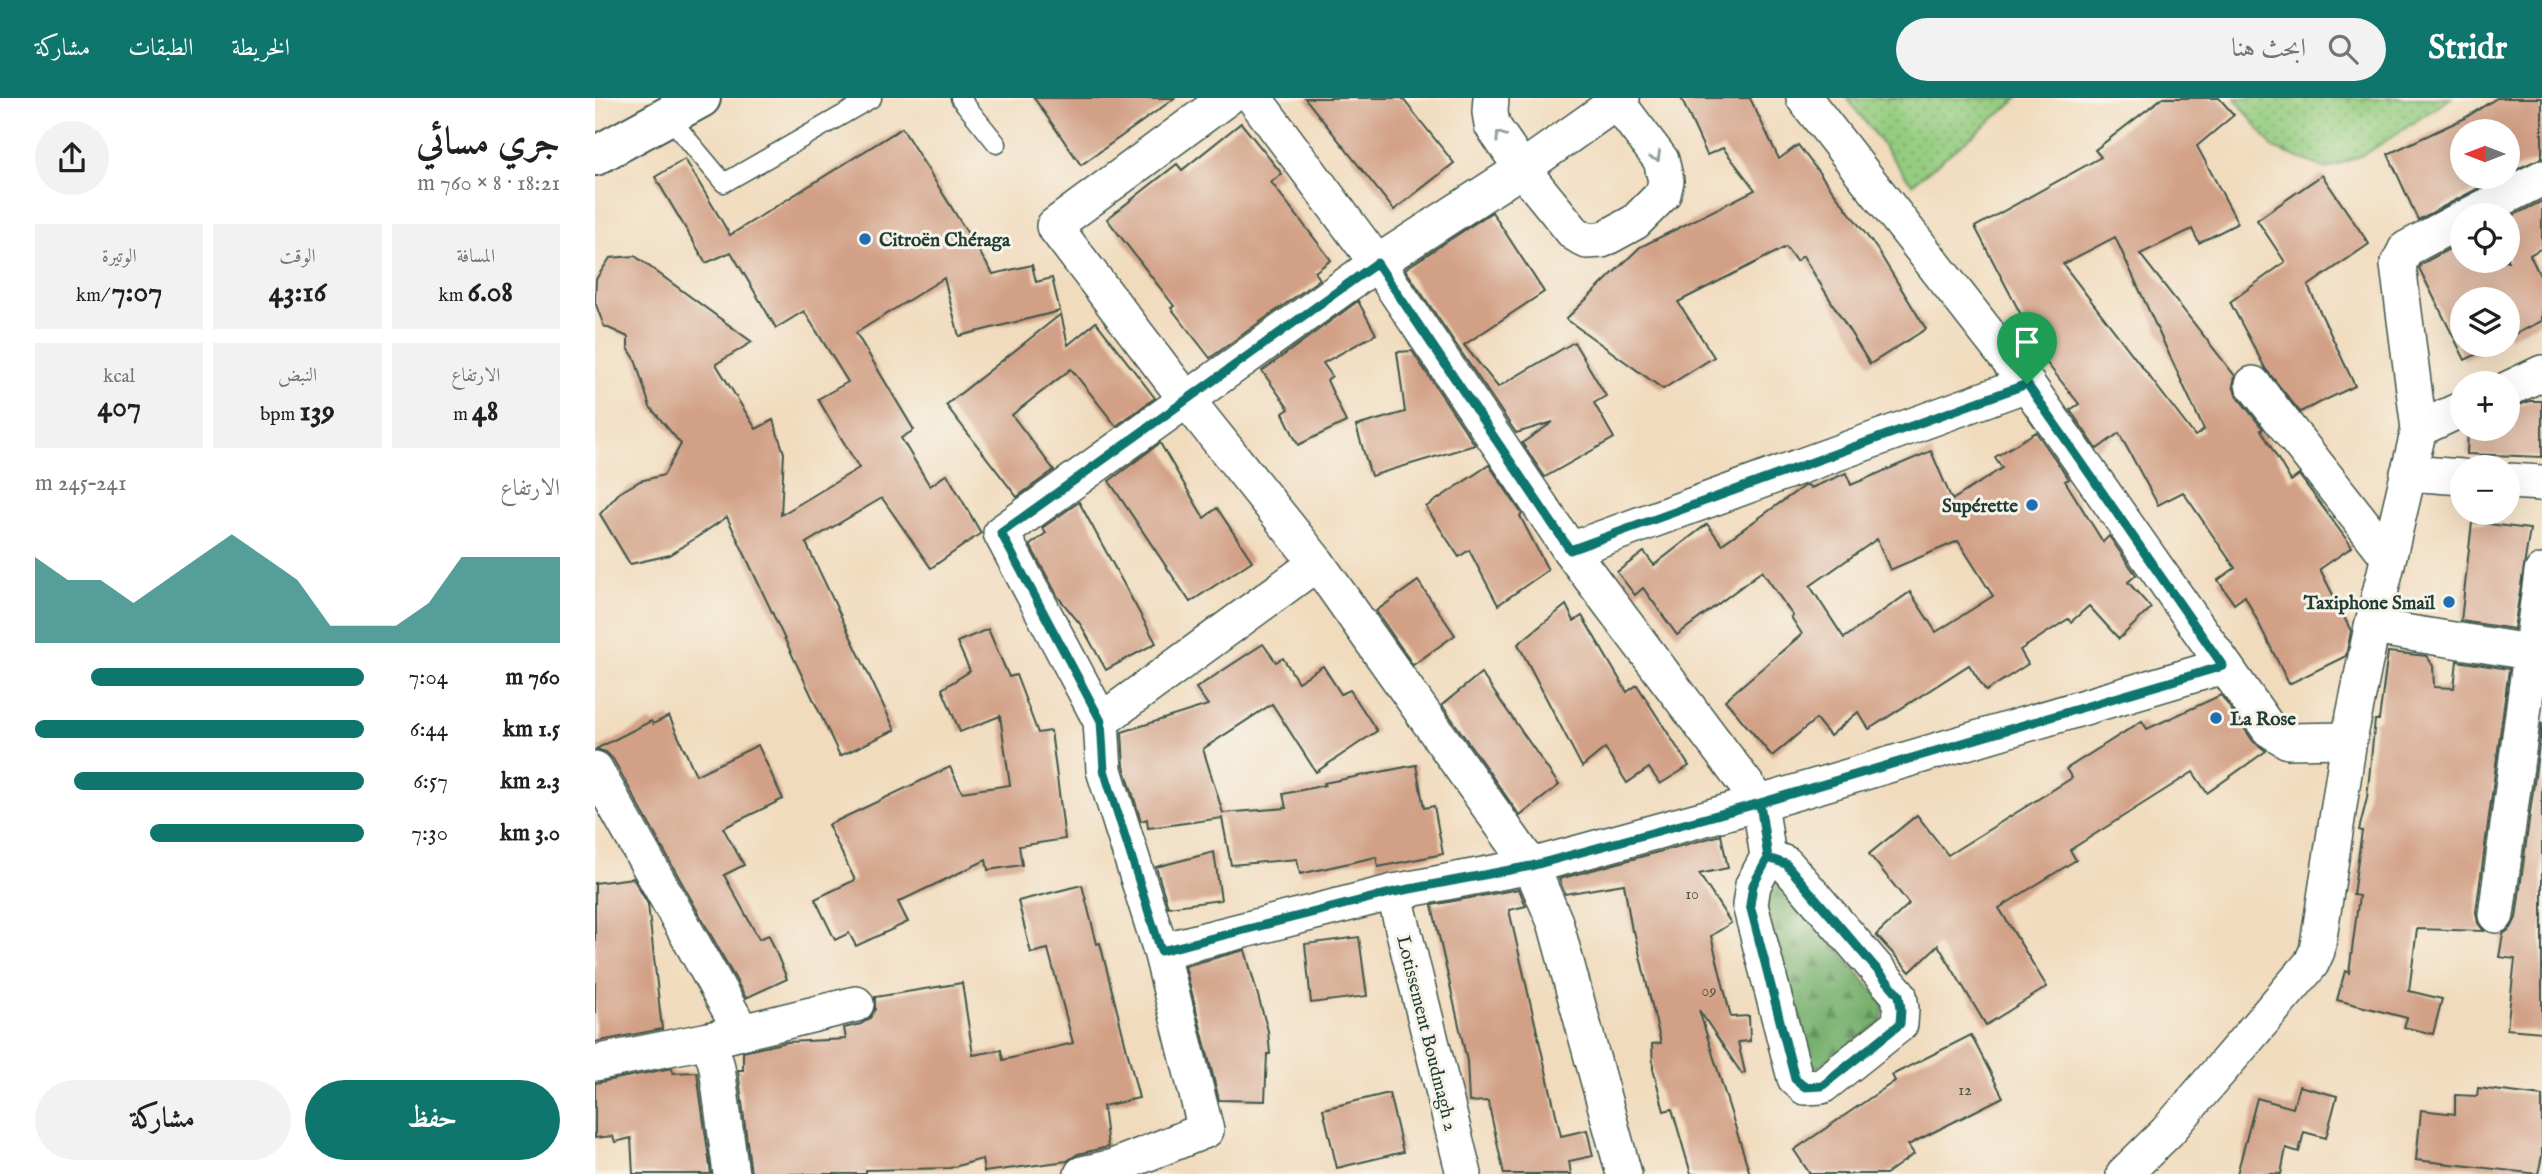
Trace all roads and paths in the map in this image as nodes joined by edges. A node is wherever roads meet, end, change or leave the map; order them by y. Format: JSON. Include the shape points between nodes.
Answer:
{"nodes":[{"id":1,"x":701,"y":98,"type":"edge"},
{"id":2,"x":872,"y":98,"type":"edge"},
{"id":3,"x":960,"y":98,"type":"edge"},
{"id":4,"x":1227,"y":98,"type":"edge"},
{"id":5,"x":1254,"y":98,"type":"edge"},
{"id":6,"x":1491,"y":98,"type":"edge"},
{"id":7,"x":1804,"y":98,"type":"edge"},
{"id":8,"x":1618,"y":99,"type":"edge"},
{"id":9,"x":668,"y":116,"type":"junction"},
{"id":10,"x":997,"y":144,"type":"dead end"},
{"id":11,"x":595,"y":156,"type":"edge"},
{"id":12,"x":1522,"y":169,"type":"junction"},
{"id":13,"x":2542,"y":178,"type":"edge"},
{"id":14,"x":2493,"y":203,"type":"edge"},
{"id":15,"x":2450,"y":225,"type":"edge"},
{"id":16,"x":1377,"y":263,"type":"junction"},
{"id":17,"x":2542,"y":373,"type":"edge"},
{"id":18,"x":2520,"y":383,"type":"edge"},
{"id":19,"x":2027,"y":384,"type":"junction"},
{"id":20,"x":2253,"y":384,"type":"dead end"},
{"id":21,"x":1186,"y":400,"type":"junction"},
{"id":22,"x":2450,"y":415,"type":"edge"},
{"id":23,"x":2419,"y":429,"type":"junction"},
{"id":24,"x":2409,"y":473,"type":"junction"},
{"id":25,"x":2450,"y":476,"type":"edge"},
{"id":26,"x":2520,"y":482,"type":"edge"},
{"id":27,"x":2542,"y":484,"type":"edge"},
{"id":28,"x":1570,"y":550,"type":"junction"},
{"id":29,"x":2388,"y":556,"type":"junction"},
{"id":30,"x":1317,"y":563,"type":"junction"},
{"id":31,"x":2542,"y":572,"type":"edge"},
{"id":32,"x":2372,"y":627,"type":"junction"},
{"id":33,"x":2537,"y":653,"type":"edge"},
{"id":34,"x":2223,"y":666,"type":"junction"},
{"id":35,"x":1101,"y":721,"type":"junction"},
{"id":36,"x":2349,"y":740,"type":"junction"},
{"id":37,"x":595,"y":769,"type":"edge"},
{"id":38,"x":1760,"y":803,"type":"junction"},
{"id":39,"x":1768,"y":858,"type":"junction"},
{"id":40,"x":1531,"y":866,"type":"junction"},
{"id":41,"x":1394,"y":892,"type":"junction"},
{"id":42,"x":2496,"y":915,"type":"dead end"},
{"id":43,"x":1161,"y":951,"type":"junction"},
{"id":44,"x":856,"y":1004,"type":"dead end"},
{"id":45,"x":725,"y":1036,"type":"junction"},
{"id":46,"x":595,"y":1063,"type":"edge"},
{"id":47,"x":731,"y":1174,"type":"edge"},
{"id":48,"x":1082,"y":1174,"type":"edge"},
{"id":49,"x":1464,"y":1174,"type":"edge"},
{"id":50,"x":1624,"y":1174,"type":"edge"},
{"id":51,"x":2124,"y":1174,"type":"edge"}],
"edges":[{"from":1,"to":9,"type":"main road"},
{"from":2,"to":9,"type":"lane","via":[[724,183]]},
{"from":3,"to":10,"type":"lane"},
{"from":4,"to":21,"type":"street","via":[[1054,226]]},
{"from":5,"to":16,"type":"street"},
{"from":12,"to":6,"type":"street","one_way":true,"via":[[1492,125]]},
{"from":7,"to":19,"type":"street"},
{"from":8,"to":12,"type":"street"},
{"from":8,"to":12,"type":"street","one_way":true,"via":[[1661,160],[1666,181],[1663,194],[1635,222],[1602,240],[1587,241],[1574,233]]},
{"from":9,"to":11,"type":"main road"},
{"from":12,"to":16,"type":"street"},
{"from":13,"to":14,"type":"street"},
{"from":15,"to":23,"type":"street","via":[[2406,249],[2398,265]]},
{"from":16,"to":21,"type":"street"},
{"from":16,"to":28,"type":"street"},
{"from":17,"to":18,"type":"street"},
{"from":19,"to":28,"type":"street"},
{"from":19,"to":34,"type":"street"},
{"from":20,"to":29,"type":"street"},
{"from":21,"to":30,"type":"street"},
{"from":21,"to":35,"type":"street","via":[[1001,533]]},
{"from":22,"to":23,"type":"street"},
{"from":23,"to":24,"type":"street"},
{"from":24,"to":25,"type":"street"},
{"from":24,"to":29,"type":"street"},
{"from":26,"to":27,"type":"street"},
{"from":28,"to":38,"type":"street"},
{"from":29,"to":32,"type":"street"},
{"from":30,"to":35,"type":"street"},
{"from":30,"to":40,"type":"street"},
{"from":31,"to":33,"type":"street"},
{"from":32,"to":33,"type":"street"},
{"from":32,"to":36,"type":"street"},
{"from":33,"to":42,"type":"street"},
{"from":34,"to":36,"type":"street","via":[[2269,729],[2288,741]]},
{"from":34,"to":38,"type":"street"},
{"from":35,"to":43,"type":"street","via":[[1104,770]]},
{"from":36,"to":51,"type":"street","via":[[2317,951],[2311,964],[2167,1132]]},
{"from":37,"to":45,"type":"street"},
{"from":38,"to":39,"type":"street"},
{"from":38,"to":40,"type":"street"},
{"from":39,"to":39,"type":"street","via":[[1753,885],[1750,905],[1795,1079],[1805,1087],[1822,1086],[1900,1024],[1899,995],[1786,864]]},
{"from":40,"to":41,"type":"street"},
{"from":40,"to":50,"type":"street","via":[[1555,922]]},
{"from":41,"to":43,"type":"street"},
{"from":41,"to":49,"type":"street","name":"Lotissement Boudmagh 2"},
{"from":43,"to":48,"type":"street","via":[[1206,1130],[1113,1167]]},
{"from":44,"to":45,"type":"street"},
{"from":45,"to":46,"type":"street"},
{"from":45,"to":47,"type":"street","via":[[717,1067]]}]}
